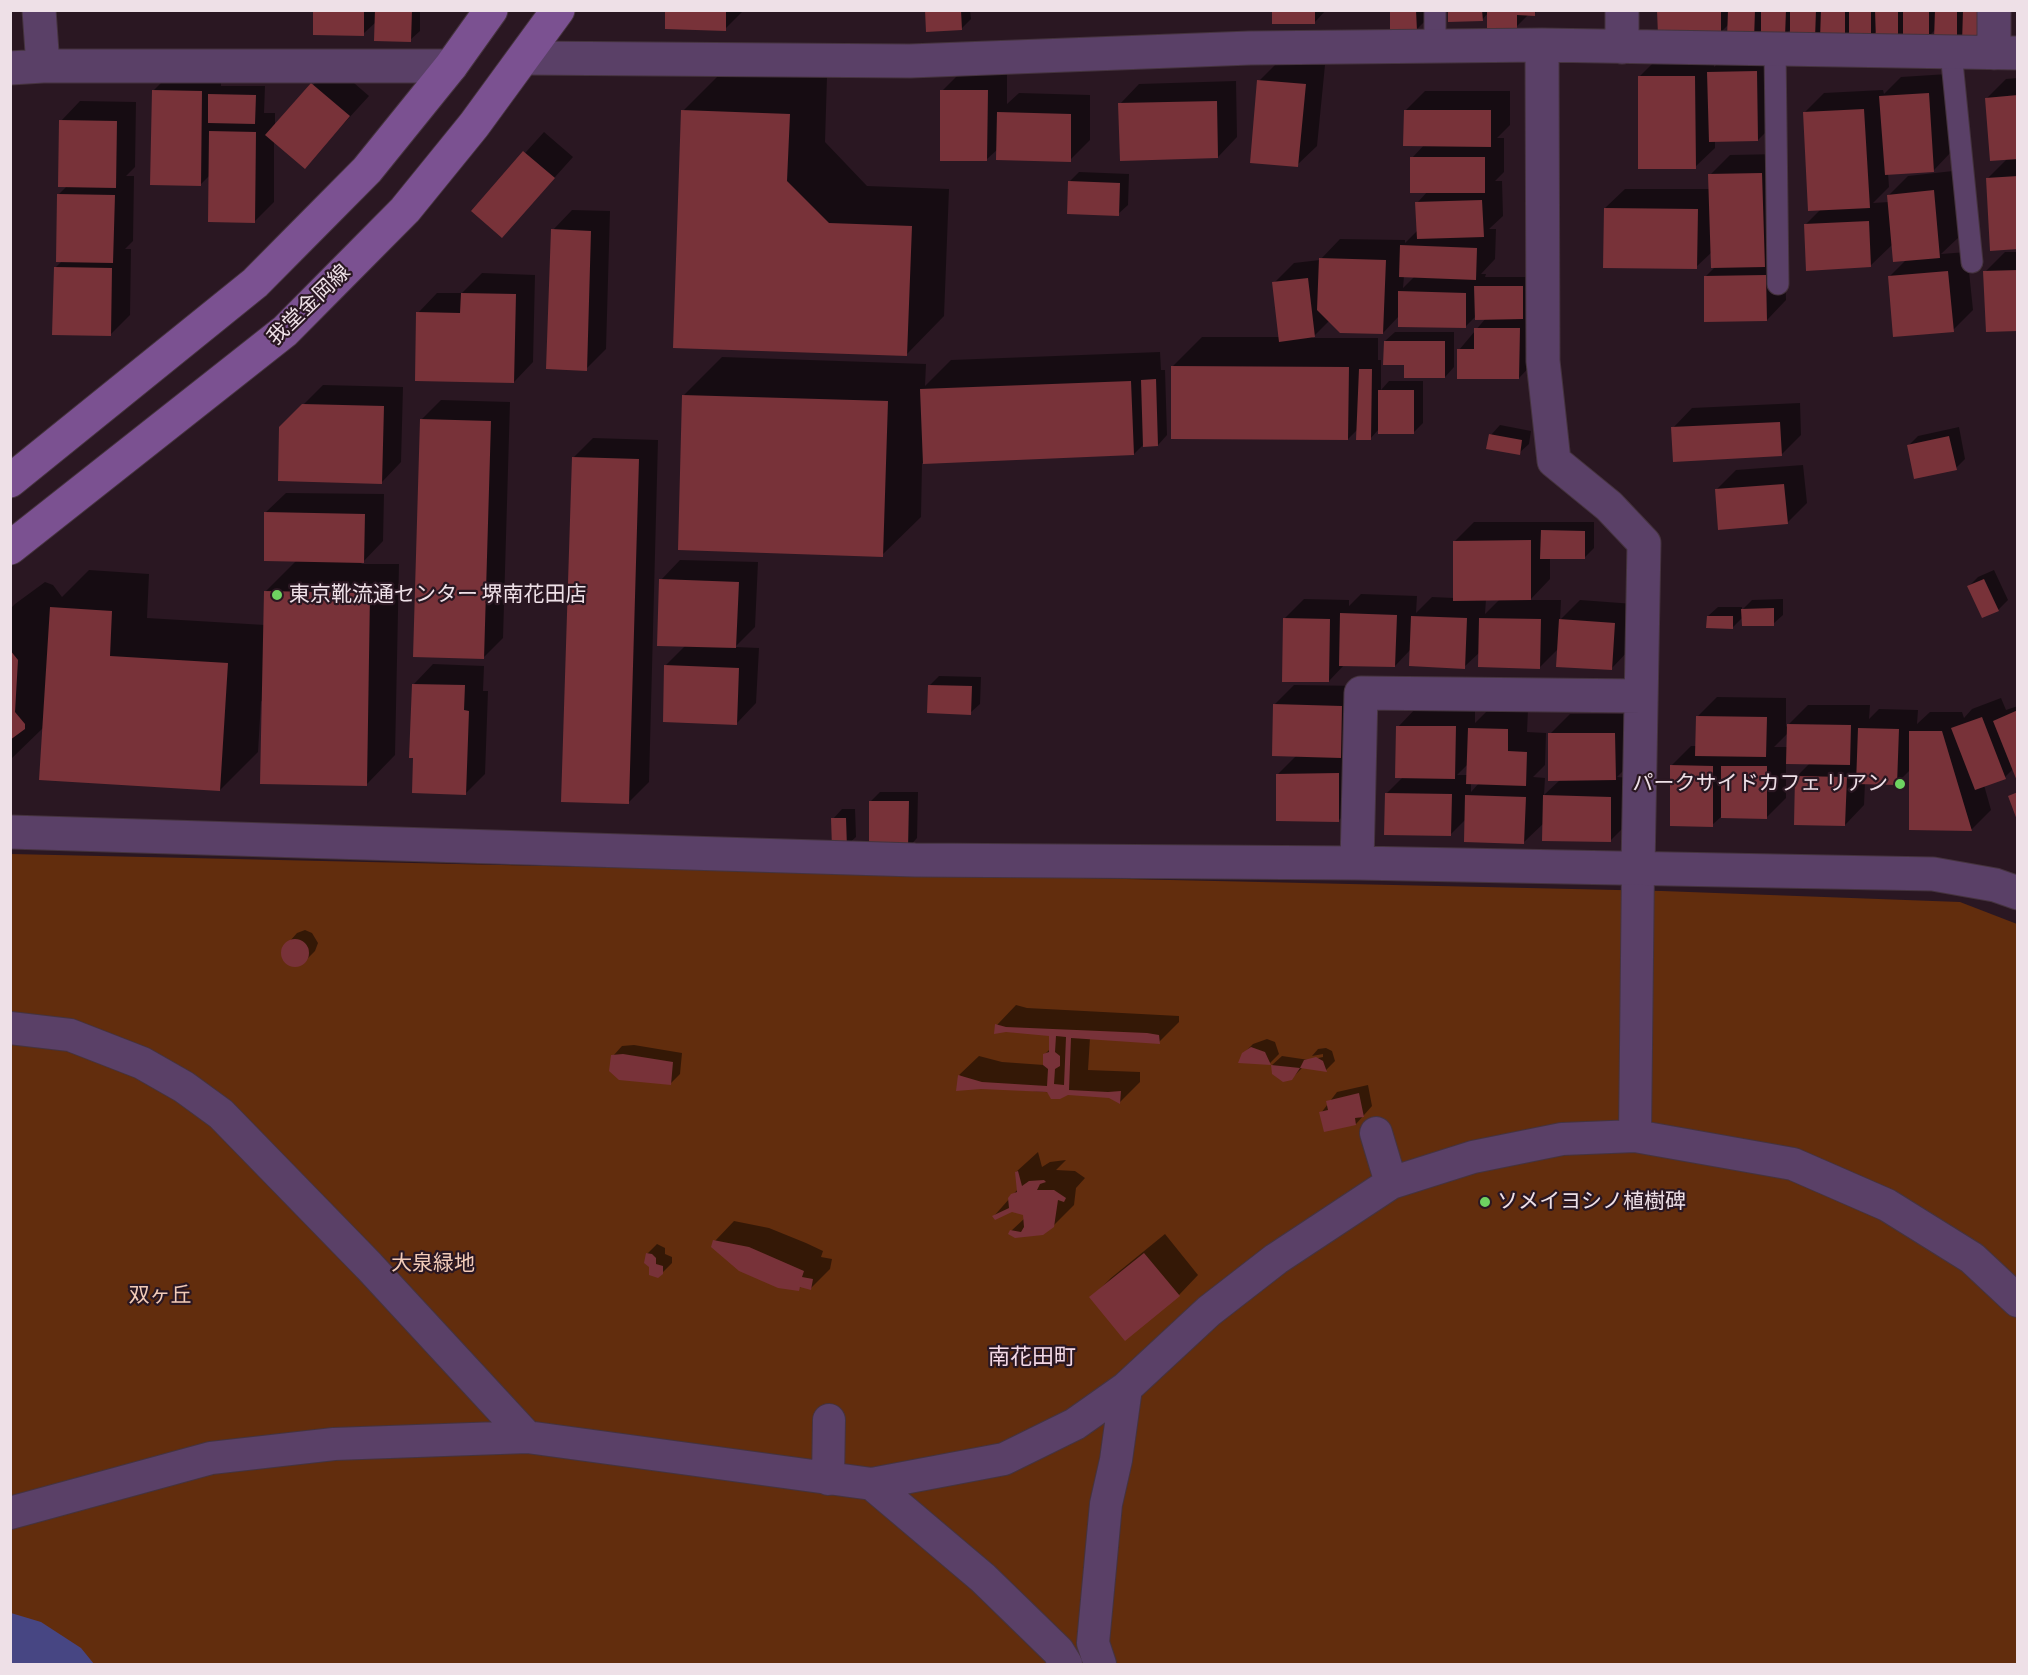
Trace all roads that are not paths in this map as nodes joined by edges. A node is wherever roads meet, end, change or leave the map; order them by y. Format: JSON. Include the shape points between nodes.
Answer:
{"nodes":[{"id":1,"x":39,"y":10,"type":"edge"},
{"id":2,"x":491,"y":10,"type":"edge"},
{"id":3,"x":558,"y":10,"type":"edge"},
{"id":4,"x":1435,"y":10,"type":"edge"},
{"id":5,"x":1622,"y":10,"type":"edge"},
{"id":6,"x":1994,"y":10,"type":"edge"},
{"id":7,"x":1542,"y":45,"type":"junction"},
{"id":8,"x":1436,"y":46,"type":"junction"},
{"id":9,"x":1622,"y":47,"type":"junction"},
{"id":10,"x":1775,"y":49,"type":"junction"},
{"id":11,"x":1951,"y":52,"type":"junction"},
{"id":12,"x":2006,"y":53,"type":"edge"},
{"id":13,"x":524,"y":58,"type":"junction"},
{"id":14,"x":43,"y":66,"type":"junction"},
{"id":15,"x":451,"y":66,"type":"junction"},
{"id":16,"x":10,"y":68,"type":"edge"},
{"id":17,"x":1972,"y":262,"type":"dead end"},
{"id":18,"x":1778,"y":284,"type":"dead end"},
{"id":19,"x":10,"y":481,"type":"edge"},
{"id":20,"x":10,"y":548,"type":"edge"},
{"id":21,"x":1641,"y":696,"type":"junction"},
{"id":22,"x":10,"y":832,"type":"edge"},
{"id":23,"x":1357,"y":863,"type":"junction"},
{"id":24,"x":1638,"y":868,"type":"junction"},
{"id":25,"x":2018,"y":893,"type":"edge"},
{"id":26,"x":10,"y":1028,"type":"edge"},
{"id":27,"x":1376,"y":1133,"type":"dead end"},
{"id":28,"x":1635,"y":1136,"type":"junction"},
{"id":29,"x":1391,"y":1183,"type":"junction"},
{"id":30,"x":2018,"y":1300,"type":"edge"},
{"id":31,"x":1126,"y":1388,"type":"junction"},
{"id":32,"x":829,"y":1420,"type":"dead end"},
{"id":33,"x":527,"y":1437,"type":"junction"},
{"id":34,"x":828,"y":1479,"type":"junction"},
{"id":35,"x":872,"y":1484,"type":"junction"},
{"id":36,"x":10,"y":1513,"type":"edge"},
{"id":37,"x":1066,"y":1665,"type":"edge"},
{"id":38,"x":1100,"y":1665,"type":"edge"}],
"edges":[{"from":1,"to":14,"type":"street"},
{"from":2,"to":15,"type":"main road"},
{"from":3,"to":13,"type":"main road","name":"我堂金岡線"},
{"from":4,"to":8,"type":"lane"},
{"from":5,"to":9,"type":"street"},
{"from":6,"to":12,"type":"street"},
{"from":7,"to":8,"type":"street"},
{"from":7,"to":9,"type":"street"},
{"from":7,"to":21,"type":"street","via":[[1543,361],[1554,461],[1609,506],[1644,543]]},
{"from":8,"to":13,"type":"street","via":[[1250,48],[910,61]]},
{"from":9,"to":10,"type":"street"},
{"from":10,"to":11,"type":"street"},
{"from":10,"to":18,"type":"lane"},
{"from":11,"to":12,"type":"street"},
{"from":11,"to":17,"type":"lane"},
{"from":13,"to":20,"type":"main road","name":"我堂金岡線","via":[[405,210],[285,332]]},
{"from":14,"to":15,"type":"street"},
{"from":14,"to":16,"type":"street"},
{"from":15,"to":19,"type":"main road","via":[[367,170],[255,283]]},
{"from":21,"to":23,"type":"street","via":[[1361,693]]},
{"from":21,"to":24,"type":"street"},
{"from":22,"to":23,"type":"street","via":[[915,860]]},
{"from":23,"to":24,"type":"street"},
{"from":24,"to":25,"type":"street","via":[[1933,874]]},
{"from":24,"to":28,"type":"street"},
{"from":26,"to":33,"type":"street","via":[[70,1035],[142,1063],[221,1114]]},
{"from":27,"to":29,"type":"street"},
{"from":28,"to":29,"type":"street","via":[[1562,1139],[1473,1157]]},
{"from":28,"to":30,"type":"street","via":[[1793,1164],[1887,1205],[1972,1258]]},
{"from":29,"to":31,"type":"street","via":[[1276,1260],[1209,1311]]},
{"from":31,"to":35,"type":"street","via":[[1075,1424],[1004,1459]]},
{"from":31,"to":38,"type":"street","via":[[1106,1504],[1093,1643]]},
{"from":32,"to":34,"type":"street"},
{"from":33,"to":34,"type":"street"},
{"from":33,"to":36,"type":"street","via":[[334,1444],[212,1458]]},
{"from":34,"to":35,"type":"street"},
{"from":35,"to":37,"type":"street","via":[[983,1578],[1058,1651]]}]}
